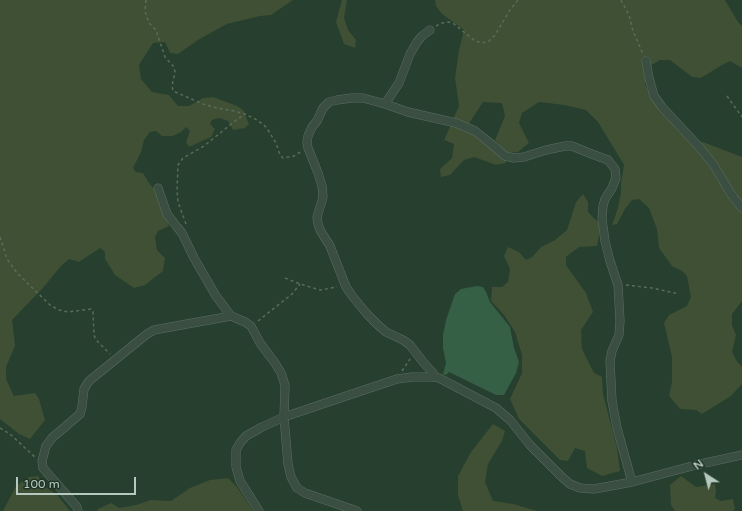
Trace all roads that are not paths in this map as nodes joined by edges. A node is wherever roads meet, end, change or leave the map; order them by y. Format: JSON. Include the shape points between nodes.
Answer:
{"nodes":[{"id":1,"x":430,"y":30,"type":"road end"},
{"id":2,"x":646,"y":61,"type":"road end"},
{"id":3,"x":385,"y":104,"type":"junction"},
{"id":4,"x":158,"y":188,"type":"dead end"},
{"id":5,"x":742,"y":208,"type":"edge"},
{"id":6,"x":231,"y":316,"type":"junction"},
{"id":7,"x":439,"y":378,"type":"junction"},
{"id":8,"x":284,"y":417,"type":"junction"},
{"id":9,"x":742,"y":455,"type":"edge"},
{"id":10,"x":632,"y":482,"type":"junction"},
{"id":11,"x":78,"y":511,"type":"edge"},
{"id":12,"x":260,"y":511,"type":"edge"},
{"id":13,"x":357,"y":511,"type":"edge"}],
"edges":[{"from":1,"to":3,"type":"street","via":[[417,42],[399,83]]},
{"from":2,"to":5,"type":"street","via":[[654,96],[713,164]]},
{"from":3,"to":7,"type":"street","via":[[363,98],[329,102],[312,127],[307,142],[323,197],[317,217],[318,224],[330,246],[346,287],[367,314],[386,332],[410,345]]},
{"from":3,"to":10,"type":"street","via":[[456,123],[474,131],[505,156],[524,157],[572,146],[608,160],[614,169],[616,178],[605,199],[602,219],[605,241],[618,285],[620,321],[619,335],[610,361],[612,401]]},
{"from":4,"to":6,"type":"street","via":[[167,214],[182,233],[216,296]]},
{"from":6,"to":8,"type":"street","via":[[251,326],[281,373],[284,385]]},
{"from":6,"to":11,"type":"street","via":[[154,330],[89,381],[84,389],[80,414],[52,438],[46,446],[42,462],[44,468],[77,506]]},
{"from":7,"to":8,"type":"street","via":[[397,379]]},
{"from":7,"to":10,"type":"street","via":[[501,412],[570,484],[594,489]]},
{"from":8,"to":12,"type":"street","via":[[246,436],[236,450],[236,467],[240,481]]},
{"from":8,"to":13,"type":"street","via":[[288,464],[297,488]]},
{"from":9,"to":10,"type":"street"}]}
